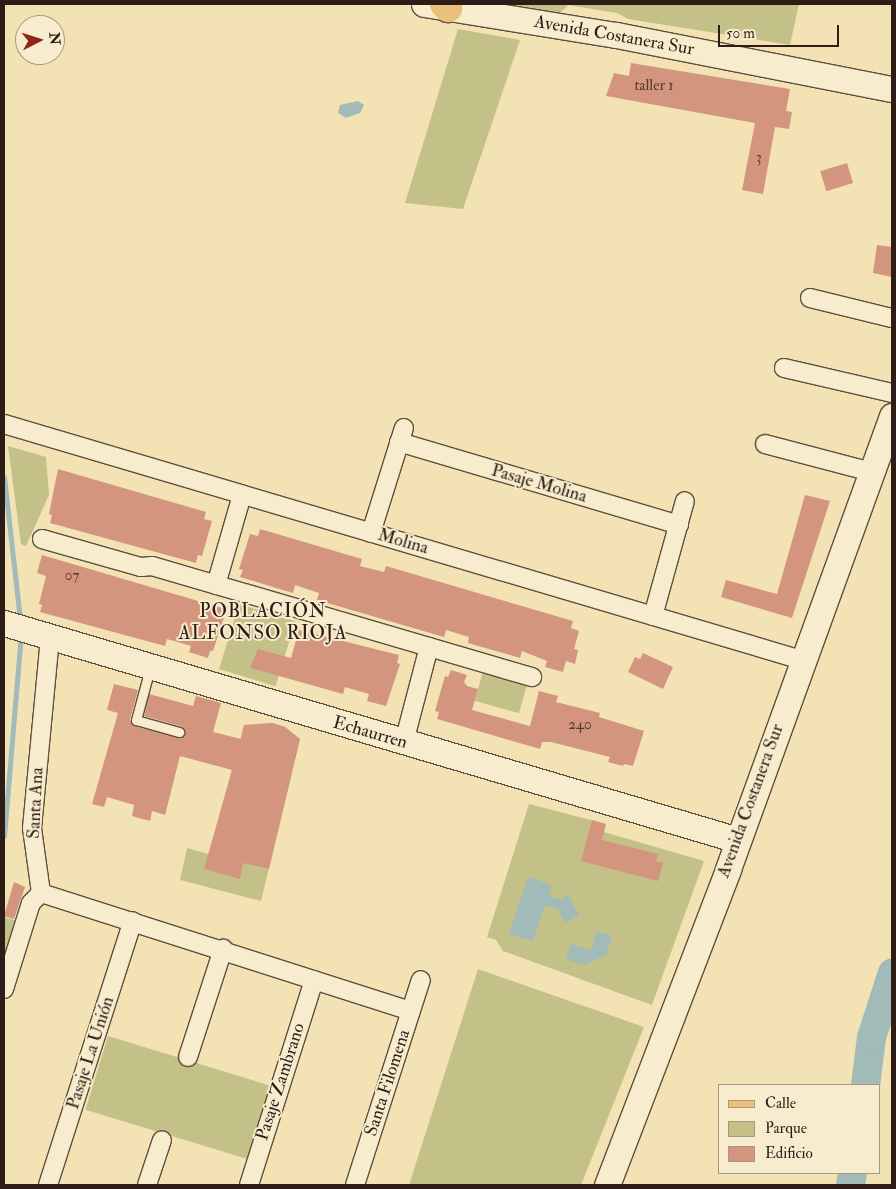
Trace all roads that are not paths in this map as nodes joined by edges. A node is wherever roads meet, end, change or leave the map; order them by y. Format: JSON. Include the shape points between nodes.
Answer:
{"nodes":[{"id":1,"x":439,"y":5,"type":"edge"},
{"id":2,"x":892,"y":89,"type":"edge"},
{"id":3,"x":810,"y":298,"type":"dead end"},
{"id":4,"x":892,"y":318,"type":"edge"},
{"id":5,"x":784,"y":368,"type":"dead end"},
{"id":6,"x":892,"y":393,"type":"edge"},
{"id":7,"x":892,"y":416,"type":"edge"},
{"id":8,"x":4,"y":424,"type":"edge"},
{"id":9,"x":765,"y":444,"type":"dead end"},
{"id":10,"x":872,"y":472,"type":"junction"},
{"id":11,"x":242,"y":495,"type":"junction"},
{"id":12,"x":685,"y":501,"type":"dead end"},
{"id":13,"x":679,"y":525,"type":"junction"},
{"id":14,"x":371,"y":533,"type":"junction"},
{"id":15,"x":42,"y":539,"type":"dead end"},
{"id":16,"x":216,"y":585,"type":"junction"},
{"id":17,"x":653,"y":616,"type":"junction"},
{"id":18,"x":22,"y":630,"type":"edge"},
{"id":19,"x":430,"y":647,"type":"junction"},
{"id":20,"x":802,"y":660,"type":"junction"},
{"id":21,"x":150,"y":668,"type":"junction"},
{"id":22,"x":532,"y":676,"type":"dead end"},
{"id":23,"x":179,"y":732,"type":"dead end"},
{"id":24,"x":404,"y":742,"type":"junction"},
{"id":25,"x":738,"y":840,"type":"junction"},
{"id":26,"x":41,"y":893,"type":"junction"},
{"id":27,"x":133,"y":921,"type":"junction"},
{"id":28,"x":223,"y":949,"type":"junction"},
{"id":29,"x":314,"y":980,"type":"junction"},
{"id":30,"x":421,"y":980,"type":"dead end"},
{"id":31,"x":4,"y":989,"type":"edge"},
{"id":32,"x":411,"y":1010,"type":"junction"},
{"id":33,"x":188,"y":1057,"type":"dead end"},
{"id":34,"x":162,"y":1140,"type":"dead end"},
{"id":35,"x":48,"y":1185,"type":"edge"},
{"id":36,"x":147,"y":1185,"type":"edge"},
{"id":37,"x":249,"y":1185,"type":"edge"},
{"id":38,"x":355,"y":1185,"type":"edge"},
{"id":39,"x":607,"y":1185,"type":"edge"}],
"edges":[{"from":1,"to":2,"type":"street","name":"Avenida Costanera Sur","via":[[616,34]]},
{"from":3,"to":4,"type":"street"},
{"from":5,"to":6,"type":"street"},
{"from":7,"to":10,"type":"street","name":"Avenida Costanera Sur"},
{"from":8,"to":11,"type":"street","name":"Molina"},
{"from":9,"to":10,"type":"street"},
{"from":10,"to":20,"type":"street","name":"Avenida Costanera Sur"},
{"from":11,"to":14,"type":"street","name":"Molina"},
{"from":11,"to":16,"type":"street"},
{"from":12,"to":13,"type":"street"},
{"from":13,"to":14,"type":"street","name":"Pasaje Molina","via":[[401,435]]},
{"from":13,"to":17,"type":"street"},
{"from":14,"to":17,"type":"street","name":"Molina"},
{"from":15,"to":16,"type":"street"},
{"from":16,"to":19,"type":"street"},
{"from":17,"to":20,"type":"street","name":"Molina"},
{"from":18,"to":21,"type":"street","name":"Echaurren"},
{"from":18,"to":26,"type":"street","name":"Santa Ana","via":[[32,828]]},
{"from":19,"to":22,"type":"street"},
{"from":19,"to":24,"type":"street"},
{"from":20,"to":25,"type":"street","name":"Avenida Costanera Sur"},
{"from":21,"to":23,"type":"lane","via":[[136,720]]},
{"from":21,"to":24,"type":"street","name":"Echaurren"},
{"from":24,"to":25,"type":"street","name":"Echaurren"},
{"from":25,"to":39,"type":"street","name":"Avenida Costanera Sur"},
{"from":26,"to":27,"type":"street"},
{"from":26,"to":31,"type":"street","via":[[31,903]]},
{"from":27,"to":28,"type":"street"},
{"from":27,"to":35,"type":"street","name":"Pasaje La Unión"},
{"from":28,"to":29,"type":"street"},
{"from":28,"to":33,"type":"street"},
{"from":29,"to":32,"type":"street"},
{"from":29,"to":37,"type":"street","name":"Pasaje Zambrano"},
{"from":30,"to":32,"type":"street","name":"Santa Filomena"},
{"from":32,"to":38,"type":"street","name":"Santa Filomena"},
{"from":34,"to":36,"type":"street"}]}
